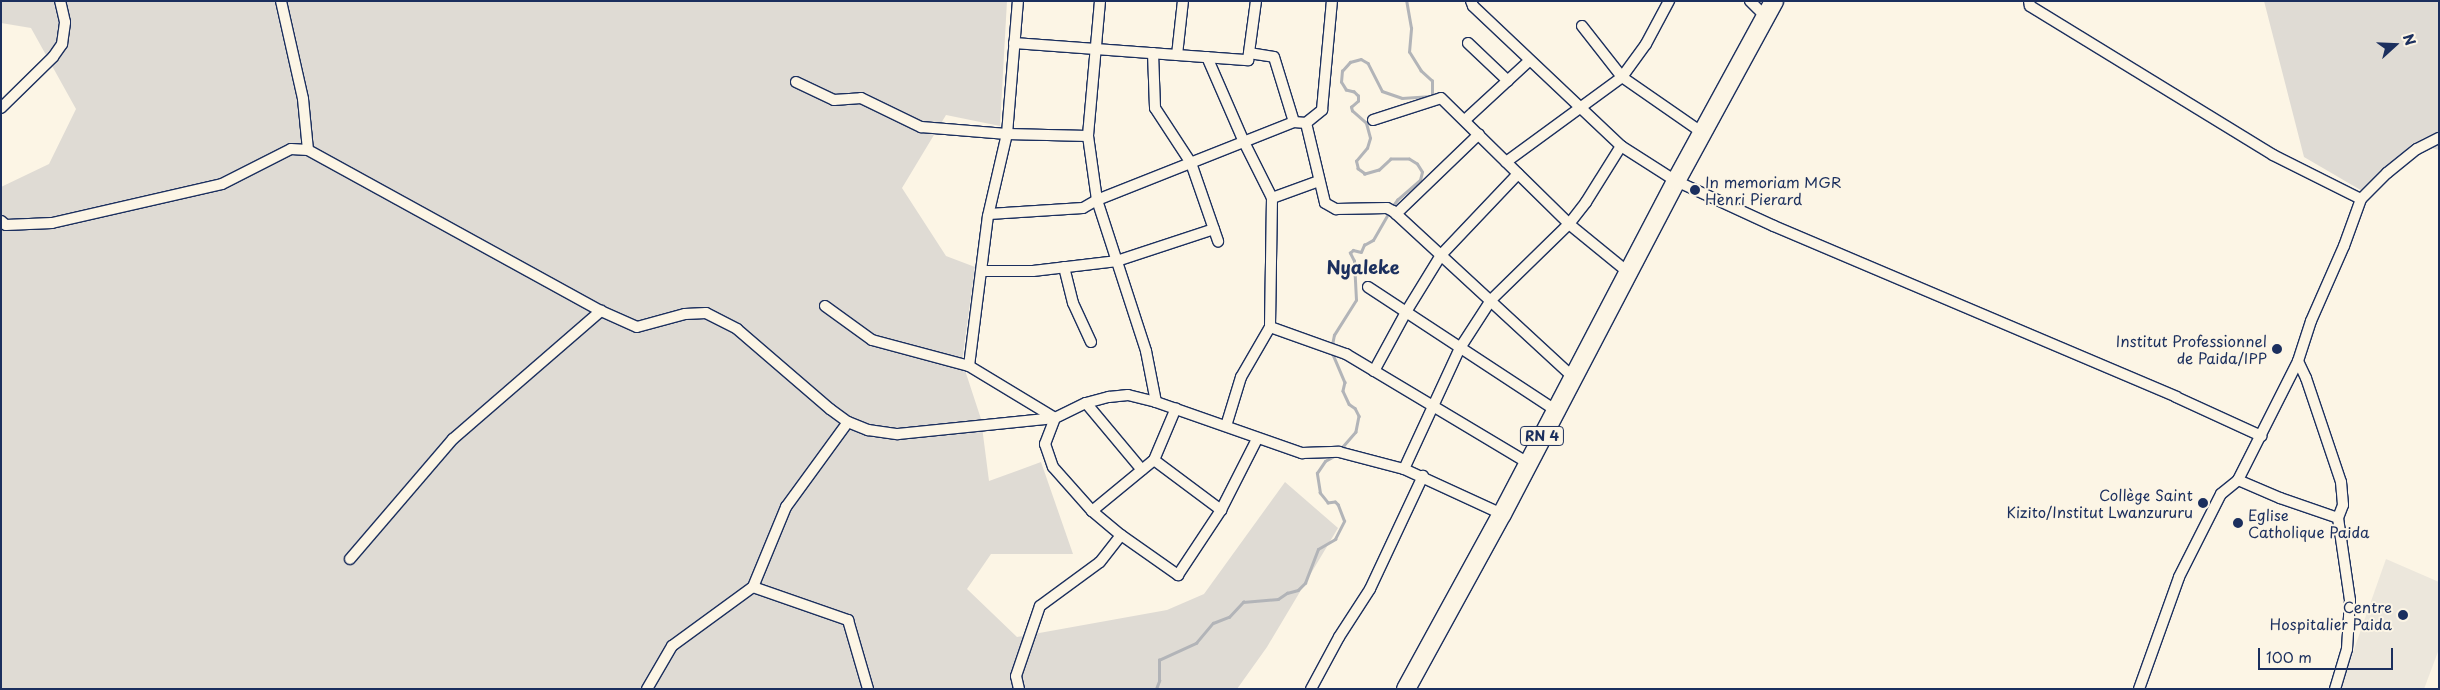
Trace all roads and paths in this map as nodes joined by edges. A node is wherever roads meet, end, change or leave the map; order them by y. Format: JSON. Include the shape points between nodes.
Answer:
{"nodes":[{"id":1,"x":60,"y":1,"type":"edge"},
{"id":2,"x":281,"y":1,"type":"edge"},
{"id":3,"x":1018,"y":1,"type":"edge"},
{"id":4,"x":1100,"y":1,"type":"edge"},
{"id":5,"x":1183,"y":1,"type":"edge"},
{"id":6,"x":1256,"y":1,"type":"edge"},
{"id":7,"x":1332,"y":1,"type":"edge"},
{"id":8,"x":1471,"y":1,"type":"edge"},
{"id":9,"x":1669,"y":1,"type":"edge"},
{"id":10,"x":1750,"y":1,"type":"edge"},
{"id":11,"x":1774,"y":1,"type":"edge"},
{"id":12,"x":2029,"y":1,"type":"edge"},
{"id":13,"x":1766,"y":17,"type":"junction"},
{"id":14,"x":1582,"y":26,"type":"dead end"},
{"id":15,"x":1014,"y":43,"type":"junction"},
{"id":16,"x":1468,"y":44,"type":"dead end"},
{"id":17,"x":1094,"y":49,"type":"junction"},
{"id":18,"x":1153,"y":53,"type":"junction"},
{"id":19,"x":1249,"y":53,"type":"junction"},
{"id":20,"x":1176,"y":54,"type":"junction"},
{"id":21,"x":1207,"y":57,"type":"junction"},
{"id":22,"x":1530,"y":60,"type":"junction"},
{"id":23,"x":1622,"y":76,"type":"junction"},
{"id":24,"x":1508,"y":81,"type":"junction"},
{"id":25,"x":796,"y":82,"type":"dead end"},
{"id":26,"x":1,"y":108,"type":"edge"},
{"id":27,"x":1579,"y":108,"type":"junction"},
{"id":28,"x":1373,"y":120,"type":"dead end"},
{"id":29,"x":1465,"y":120,"type":"junction"},
{"id":30,"x":1294,"y":122,"type":"junction"},
{"id":31,"x":1306,"y":123,"type":"junction"},
{"id":32,"x":1703,"y":133,"type":"junction"},
{"id":33,"x":1007,"y":134,"type":"junction"},
{"id":34,"x":1479,"y":134,"type":"junction"},
{"id":35,"x":1088,"y":136,"type":"junction"},
{"id":36,"x":2439,"y":138,"type":"edge"},
{"id":37,"x":1244,"y":142,"type":"junction"},
{"id":38,"x":1621,"y":146,"type":"junction"},
{"id":39,"x":308,"y":150,"type":"junction"},
{"id":40,"x":1506,"y":162,"type":"junction"},
{"id":41,"x":1191,"y":163,"type":"junction"},
{"id":42,"x":1518,"y":174,"type":"junction"},
{"id":43,"x":1319,"y":181,"type":"junction"},
{"id":44,"x":1676,"y":181,"type":"junction"},
{"id":45,"x":1272,"y":198,"type":"junction"},
{"id":46,"x":2361,"y":199,"type":"junction"},
{"id":47,"x":1097,"y":200,"type":"junction"},
{"id":48,"x":1392,"y":211,"type":"junction"},
{"id":49,"x":989,"y":214,"type":"junction"},
{"id":50,"x":1,"y":221,"type":"edge"},
{"id":51,"x":1569,"y":224,"type":"junction"},
{"id":52,"x":1214,"y":229,"type":"junction"},
{"id":53,"x":1218,"y":241,"type":"dead end"},
{"id":54,"x":1441,"y":255,"type":"junction"},
{"id":55,"x":1117,"y":261,"type":"junction"},
{"id":56,"x":1064,"y":267,"type":"junction"},
{"id":57,"x":982,"y":271,"type":"junction"},
{"id":58,"x":1629,"y":273,"type":"junction"},
{"id":59,"x":1368,"y":287,"type":"dead end"},
{"id":60,"x":1490,"y":300,"type":"junction"},
{"id":61,"x":824,"y":306,"type":"dead end"},
{"id":62,"x":601,"y":311,"type":"junction"},
{"id":63,"x":1406,"y":312,"type":"junction"},
{"id":64,"x":1270,"y":327,"type":"junction"},
{"id":65,"x":1091,"y":342,"type":"dead end"},
{"id":66,"x":1460,"y":348,"type":"junction"},
{"id":67,"x":2298,"y":360,"type":"junction"},
{"id":68,"x":969,"y":366,"type":"junction"},
{"id":69,"x":1374,"y":371,"type":"junction"},
{"id":70,"x":1573,"y":377,"type":"junction"},
{"id":71,"x":1156,"y":402,"type":"junction"},
{"id":72,"x":1086,"y":403,"type":"junction"},
{"id":73,"x":1432,"y":405,"type":"junction"},
{"id":74,"x":1176,"y":408,"type":"junction"},
{"id":75,"x":1555,"y":410,"type":"junction"},
{"id":76,"x":1055,"y":418,"type":"junction"},
{"id":77,"x":848,"y":422,"type":"junction"},
{"id":78,"x":1226,"y":426,"type":"junction"},
{"id":79,"x":2261,"y":436,"type":"junction"},
{"id":80,"x":1257,"y":439,"type":"junction"},
{"id":81,"x":1154,"y":460,"type":"junction"},
{"id":82,"x":1528,"y":463,"type":"junction"},
{"id":83,"x":1404,"y":468,"type":"junction"},
{"id":84,"x":1142,"y":470,"type":"junction"},
{"id":85,"x":1423,"y":476,"type":"junction"},
{"id":86,"x":2238,"y":480,"type":"junction"},
{"id":87,"x":1220,"y":510,"type":"junction"},
{"id":88,"x":1092,"y":511,"type":"junction"},
{"id":89,"x":1502,"y":514,"type":"junction"},
{"id":90,"x":2338,"y":518,"type":"junction"},
{"id":91,"x":1121,"y":535,"type":"junction"},
{"id":92,"x":350,"y":560,"type":"dead end"},
{"id":93,"x":753,"y":588,"type":"junction"},
{"id":94,"x":647,"y":689,"type":"edge"},
{"id":95,"x":868,"y":689,"type":"edge"},
{"id":96,"x":1019,"y":689,"type":"edge"},
{"id":97,"x":1311,"y":689,"type":"edge"},
{"id":98,"x":1406,"y":689,"type":"edge"},
{"id":99,"x":2139,"y":689,"type":"edge"},
{"id":100,"x":2335,"y":689,"type":"edge"}],
"edges":[{"from":1,"to":26,"type":"street","via":[[65,22],[62,44]]},
{"from":2,"to":39,"type":"street","via":[[303,99]]},
{"from":3,"to":15,"type":"street"},
{"from":4,"to":17,"type":"street"},
{"from":5,"to":20,"type":"street"},
{"from":6,"to":19,"type":"street"},
{"from":7,"to":31,"type":"street","via":[[1322,110]]},
{"from":8,"to":22,"type":"street"},
{"from":9,"to":23,"type":"street","via":[[1646,44]]},
{"from":10,"to":13,"type":"street"},
{"from":11,"to":13,"type":"highway","number":"RN 4"},
{"from":12,"to":46,"type":"street","via":[[2030,6],[2273,155]]},
{"from":13,"to":32,"type":"highway","number":"RN 4"},
{"from":14,"to":23,"type":"street"},
{"from":15,"to":17,"type":"street"},
{"from":15,"to":33,"type":"street"},
{"from":16,"to":24,"type":"street"},
{"from":17,"to":18,"type":"street"},
{"from":17,"to":35,"type":"street"},
{"from":18,"to":20,"type":"street"},
{"from":18,"to":41,"type":"street","via":[[1155,108]]},
{"from":19,"to":21,"type":"street","via":[[1248,60]]},
{"from":19,"to":30,"type":"street","via":[[1274,57]]},
{"from":20,"to":21,"type":"street"},
{"from":21,"to":37,"type":"street"},
{"from":22,"to":24,"type":"street"},
{"from":22,"to":27,"type":"street"},
{"from":23,"to":27,"type":"street"},
{"from":23,"to":32,"type":"street"},
{"from":24,"to":29,"type":"street"},
{"from":25,"to":33,"type":"street","via":[[834,100],[861,98],[921,126]]},
{"from":27,"to":38,"type":"street"},
{"from":27,"to":40,"type":"street"},
{"from":28,"to":29,"type":"street","via":[[1441,98]]},
{"from":29,"to":34,"type":"street"},
{"from":30,"to":31,"type":"street"},
{"from":30,"to":37,"type":"street"},
{"from":31,"to":43,"type":"street"},
{"from":32,"to":44,"type":"highway","number":"RN 4"},
{"from":33,"to":35,"type":"street"},
{"from":33,"to":49,"type":"street"},
{"from":34,"to":40,"type":"street"},
{"from":34,"to":48,"type":"street"},
{"from":35,"to":47,"type":"street"},
{"from":36,"to":46,"type":"street","via":[[2417,149]]},
{"from":37,"to":41,"type":"street"},
{"from":37,"to":45,"type":"street"},
{"from":38,"to":44,"type":"street"},
{"from":38,"to":51,"type":"street"},
{"from":39,"to":50,"type":"street","via":[[291,149],[222,184],[52,223],[6,224]]},
{"from":39,"to":62,"type":"street"},
{"from":40,"to":42,"type":"street"},
{"from":41,"to":47,"type":"street"},
{"from":41,"to":52,"type":"street"},
{"from":42,"to":51,"type":"street"},
{"from":42,"to":54,"type":"street"},
{"from":43,"to":45,"type":"street"},
{"from":43,"to":48,"type":"street","via":[[1325,203],[1336,210]]},
{"from":44,"to":58,"type":"highway","number":"RN 4"},
{"from":44,"to":79,"type":"street"},
{"from":45,"to":64,"type":"street"},
{"from":46,"to":67,"type":"street"},
{"from":47,"to":49,"type":"street","via":[[1083,208]]},
{"from":47,"to":55,"type":"street"},
{"from":48,"to":54,"type":"street"},
{"from":49,"to":57,"type":"street"},
{"from":51,"to":58,"type":"street"},
{"from":51,"to":60,"type":"street"},
{"from":52,"to":53,"type":"street"},
{"from":52,"to":55,"type":"street"},
{"from":54,"to":60,"type":"street"},
{"from":54,"to":63,"type":"street"},
{"from":55,"to":56,"type":"street"},
{"from":55,"to":71,"type":"street","via":[[1146,351]]},
{"from":56,"to":57,"type":"street"},
{"from":56,"to":65,"type":"street","via":[[1073,303]]},
{"from":57,"to":68,"type":"street"},
{"from":58,"to":70,"type":"highway","number":"RN 4"},
{"from":59,"to":63,"type":"street"},
{"from":60,"to":66,"type":"street"},
{"from":60,"to":70,"type":"street"},
{"from":61,"to":68,"type":"street","via":[[872,340]]},
{"from":62,"to":77,"type":"street","via":[[637,327],[685,314],[706,313],[737,329]]},
{"from":62,"to":92,"type":"street","via":[[453,439]]},
{"from":63,"to":66,"type":"street"},
{"from":63,"to":69,"type":"street"},
{"from":64,"to":69,"type":"street","via":[[1346,354]]},
{"from":64,"to":78,"type":"street","via":[[1240,377]]},
{"from":66,"to":73,"type":"street"},
{"from":66,"to":75,"type":"street"},
{"from":67,"to":79,"type":"street"},
{"from":67,"to":90,"type":"street","via":[[2341,482],[2343,505]]},
{"from":68,"to":76,"type":"street"},
{"from":69,"to":73,"type":"street"},
{"from":70,"to":75,"type":"highway","number":"RN 4"},
{"from":71,"to":72,"type":"street","via":[[1128,395]]},
{"from":71,"to":74,"type":"street"},
{"from":72,"to":76,"type":"street"},
{"from":72,"to":84,"type":"street"},
{"from":73,"to":82,"type":"street"},
{"from":73,"to":83,"type":"street"},
{"from":74,"to":78,"type":"street"},
{"from":74,"to":81,"type":"street"},
{"from":75,"to":82,"type":"highway","number":"RN 4"},
{"from":76,"to":77,"type":"street","via":[[898,434],[868,430]]},
{"from":76,"to":88,"type":"street","via":[[1045,444],[1053,467]]},
{"from":77,"to":93,"type":"street","via":[[786,507]]},
{"from":78,"to":80,"type":"street"},
{"from":79,"to":86,"type":"street"},
{"from":80,"to":83,"type":"street","via":[[1302,453],[1338,452]]},
{"from":80,"to":87,"type":"street"},
{"from":81,"to":84,"type":"street"},
{"from":81,"to":87,"type":"street"},
{"from":82,"to":89,"type":"highway","number":"RN 4"},
{"from":83,"to":85,"type":"street"},
{"from":84,"to":88,"type":"street"},
{"from":85,"to":89,"type":"street"},
{"from":85,"to":97,"type":"street","via":[[1370,589]]},
{"from":86,"to":90,"type":"street"},
{"from":86,"to":99,"type":"street","via":[[2221,494],[2179,577]]},
{"from":87,"to":91,"type":"street","via":[[1178,575]]},
{"from":88,"to":91,"type":"street"},
{"from":89,"to":98,"type":"highway","number":"RN 4"},
{"from":90,"to":100,"type":"street","via":[[2350,600],[2348,649]]},
{"from":91,"to":96,"type":"street","via":[[1100,562],[1040,606],[1016,676]]},
{"from":93,"to":94,"type":"street","via":[[672,646]]},
{"from":93,"to":95,"type":"street","via":[[848,620]]}]}
